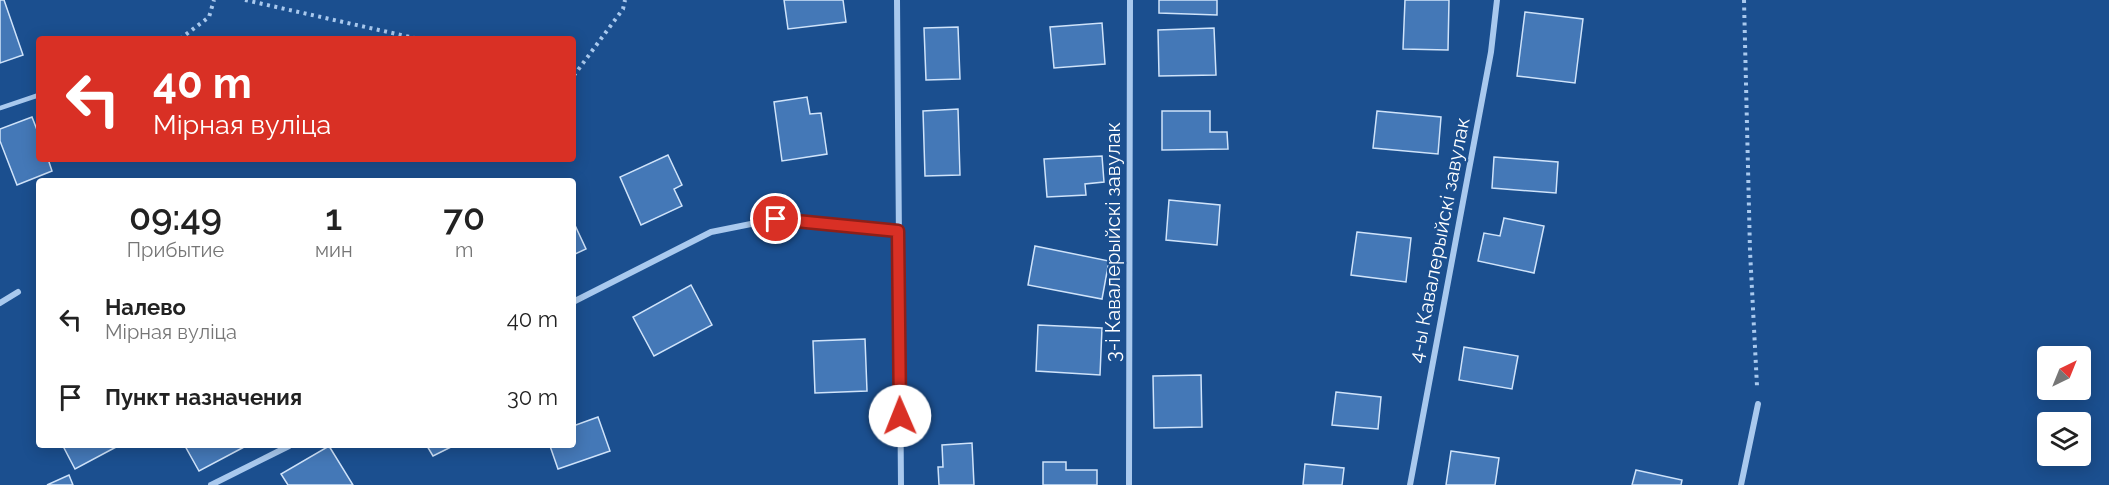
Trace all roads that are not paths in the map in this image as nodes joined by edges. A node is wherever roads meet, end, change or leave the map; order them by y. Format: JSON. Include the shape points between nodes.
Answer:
{"nodes":[{"id":1,"x":897,"y":0,"type":"edge"},
{"id":2,"x":1130,"y":0,"type":"edge"},
{"id":3,"x":1497,"y":0,"type":"edge"},
{"id":4,"x":36,"y":96,"type":"edge"},
{"id":5,"x":0,"y":108,"type":"edge"},
{"id":6,"x":898,"y":231,"type":"junction"},
{"id":7,"x":18,"y":292,"type":"dead end"},
{"id":8,"x":576,"y":300,"type":"edge"},
{"id":9,"x":0,"y":303,"type":"edge"},
{"id":10,"x":1758,"y":404,"type":"road end"},
{"id":11,"x":285,"y":448,"type":"edge"},
{"id":12,"x":211,"y":485,"type":"edge"},
{"id":13,"x":901,"y":485,"type":"edge"},
{"id":14,"x":1129,"y":485,"type":"edge"},
{"id":15,"x":1410,"y":485,"type":"edge"},
{"id":16,"x":1741,"y":485,"type":"edge"}],
"edges":[{"from":1,"to":6,"type":"street"},
{"from":2,"to":14,"type":"street","name":"3-і Кавалерыйскі завулак"},
{"from":3,"to":15,"type":"street","name":"4-ы Кавалерыйскі завулак","via":[[1491,52]]},
{"from":4,"to":5,"type":"lane"},
{"from":6,"to":8,"type":"street","via":[[776,219],[711,232]]},
{"from":6,"to":13,"type":"street"},
{"from":7,"to":9,"type":"street"},
{"from":10,"to":16,"type":"street"},
{"from":11,"to":12,"type":"street"}]}
